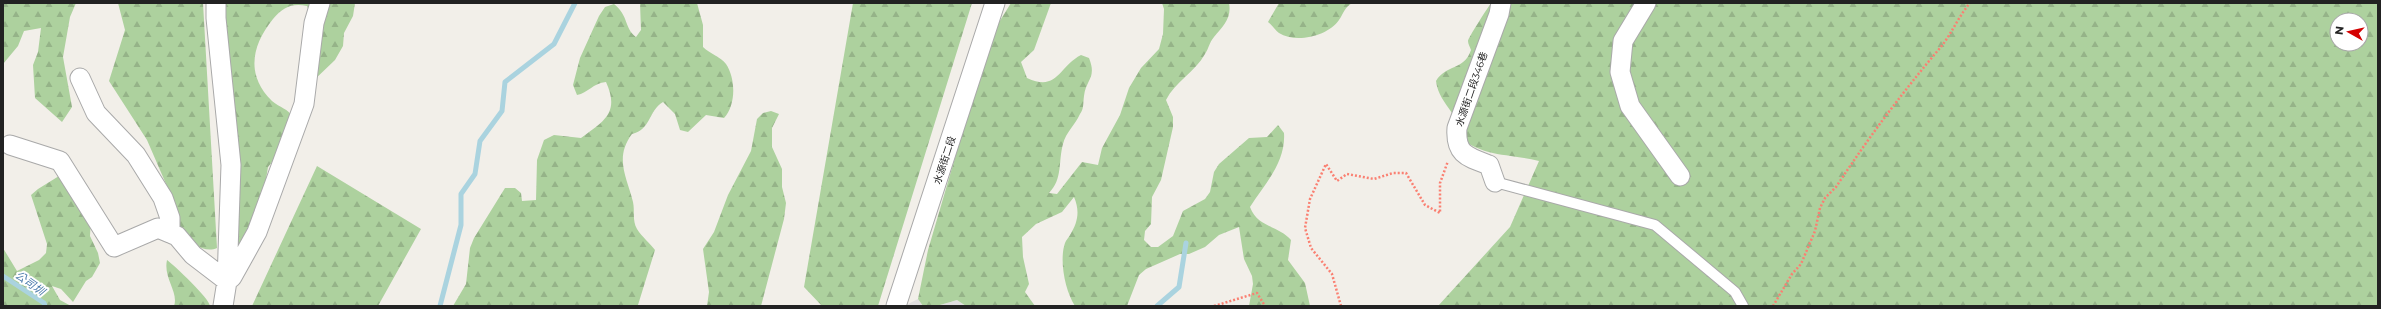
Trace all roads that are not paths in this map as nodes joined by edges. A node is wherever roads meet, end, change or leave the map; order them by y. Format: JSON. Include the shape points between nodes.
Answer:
{"nodes":[{"id":1,"x":216,"y":3,"type":"edge"},
{"id":2,"x":320,"y":3,"type":"edge"},
{"id":3,"x":1501,"y":3,"type":"edge"},
{"id":4,"x":1646,"y":3,"type":"edge"},
{"id":5,"x":993,"y":9,"type":"edge"},
{"id":6,"x":80,"y":78,"type":"dead end"},
{"id":7,"x":10,"y":145,"type":"dead end"},
{"id":8,"x":1680,"y":176,"type":"dead end"},
{"id":9,"x":1495,"y":182,"type":"joint"},
{"id":10,"x":170,"y":233,"type":"junction"},
{"id":11,"x":227,"y":281,"type":"junction"},
{"id":12,"x":223,"y":306,"type":"edge"},
{"id":13,"x":896,"y":306,"type":"edge"},
{"id":14,"x":1743,"y":306,"type":"edge"}],
"edges":[{"from":1,"to":11,"type":"street","via":[[231,165]]},
{"from":2,"to":11,"type":"street","via":[[314,23],[304,104],[256,232],[232,277]]},
{"from":3,"to":9,"type":"street","name":"水源街二段346巷","via":[[1457,128],[1456,142],[1462,153],[1489,165]]},
{"from":4,"to":8,"type":"street","via":[[1623,41],[1620,72],[1630,106]]},
{"from":5,"to":13,"type":"street","name":"水源街二段"},
{"from":6,"to":10,"type":"street","via":[[96,113],[136,155],[163,198],[170,218]]},
{"from":7,"to":10,"type":"street","via":[[60,161],[114,247],[158,228]]},
{"from":9,"to":14,"type":"lane","via":[[1656,225],[1735,292]]},
{"from":10,"to":11,"type":"street","via":[[177,236],[193,255]]},
{"from":11,"to":12,"type":"street"}]}
